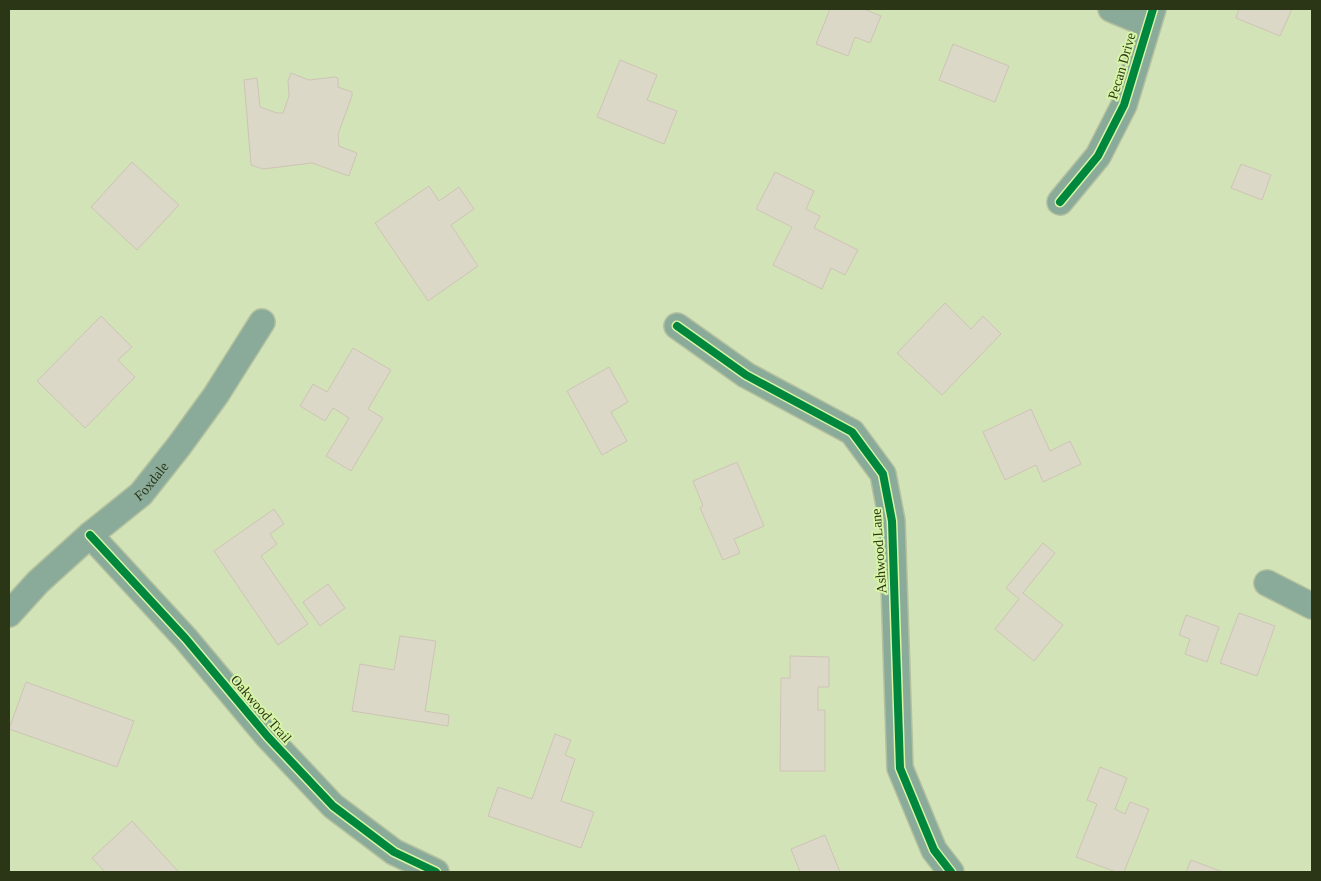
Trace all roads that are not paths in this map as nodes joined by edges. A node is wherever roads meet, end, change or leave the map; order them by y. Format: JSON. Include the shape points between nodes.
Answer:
{"nodes":[{"id":1,"x":1110,"y":9,"type":"edge"},
{"id":2,"x":1150,"y":16,"type":"edge"},
{"id":3,"x":1060,"y":202,"type":"dead end"},
{"id":4,"x":262,"y":322,"type":"dead end"},
{"id":5,"x":677,"y":326,"type":"dead end"},
{"id":6,"x":90,"y":535,"type":"junction"},
{"id":7,"x":1266,"y":583,"type":"dead end"},
{"id":8,"x":1312,"y":606,"type":"edge"},
{"id":9,"x":9,"y":614,"type":"edge"},
{"id":10,"x":436,"y":872,"type":"edge"},
{"id":11,"x":951,"y":872,"type":"edge"}],
"edges":[{"from":1,"to":2,"type":"street"},
{"from":2,"to":3,"type":"street","name":"Pecan Drive","via":[[1124,104],[1098,156]]},
{"from":4,"to":6,"type":"street","name":"Foxdale","via":[[216,395],[141,494]]},
{"from":5,"to":11,"type":"street","name":"Ashwood Lane","via":[[746,375],[852,432],[883,474],[892,521],[900,768],[934,850]]},
{"from":6,"to":9,"type":"street","name":"Foxdale","via":[[38,582]]},
{"from":6,"to":10,"type":"street","name":"Oakwood Trail","via":[[333,806],[394,852]]},
{"from":7,"to":8,"type":"street"}]}
